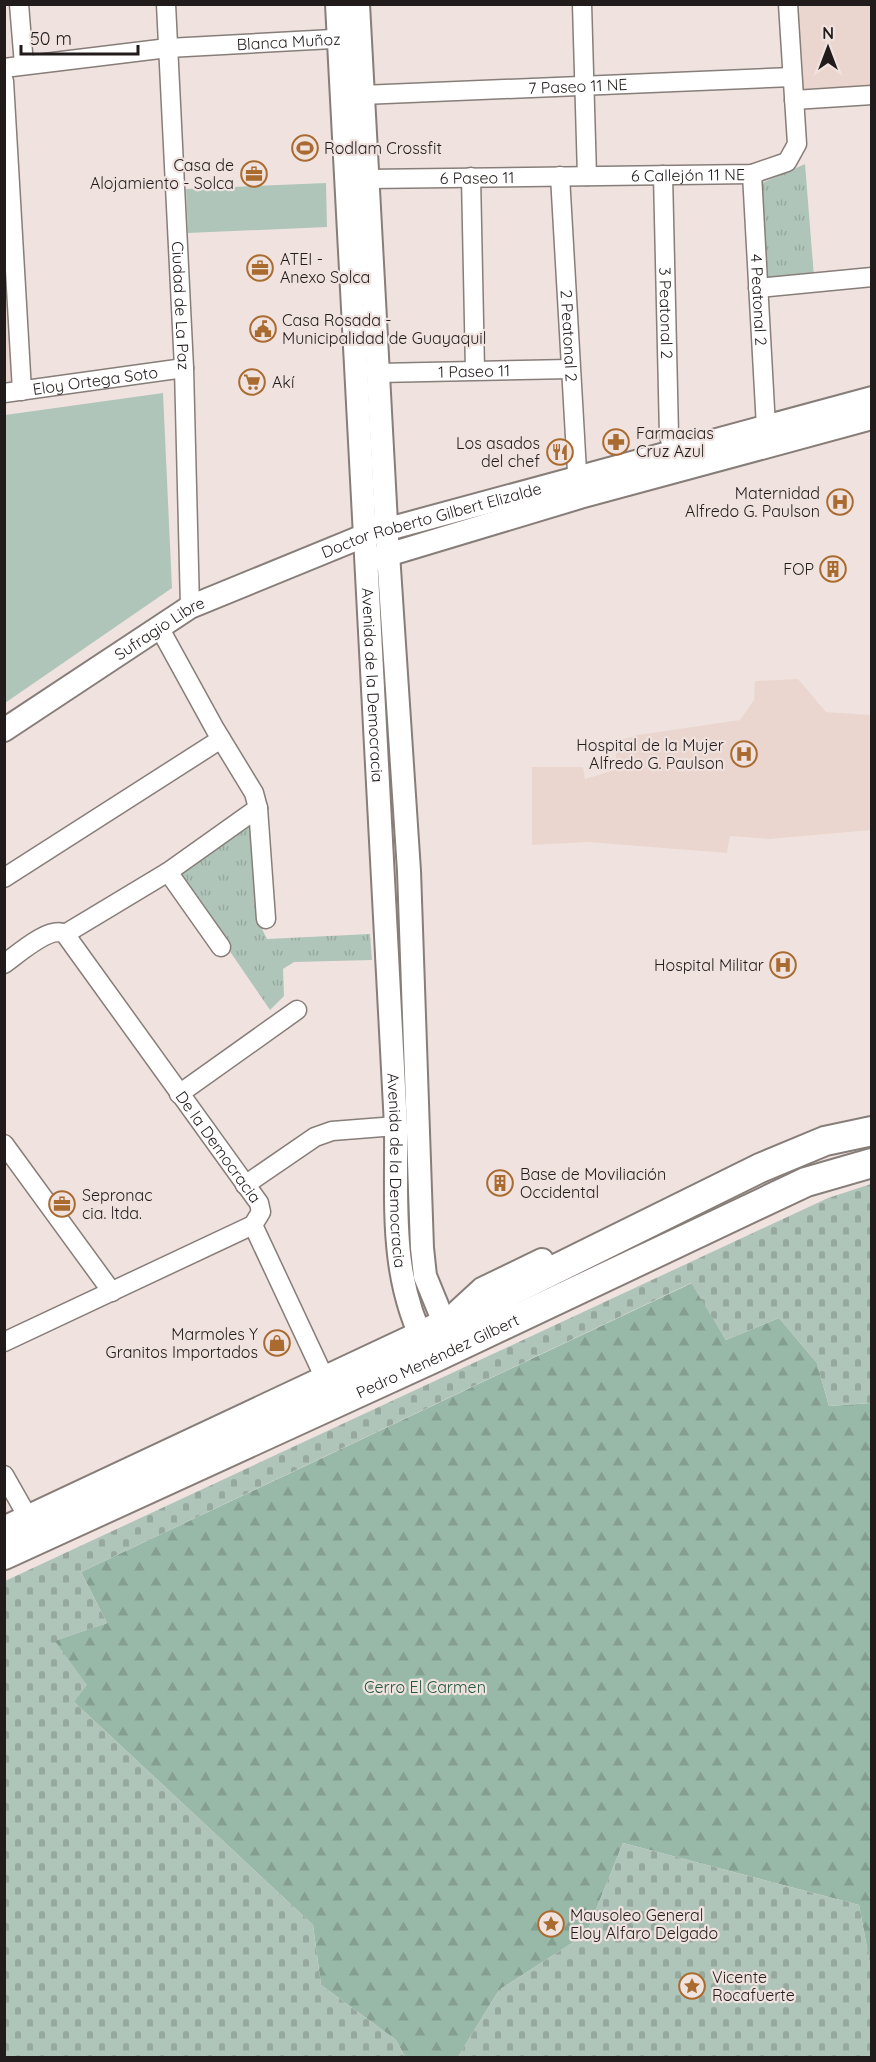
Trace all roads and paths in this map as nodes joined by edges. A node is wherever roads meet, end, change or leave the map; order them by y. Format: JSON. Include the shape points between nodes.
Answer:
{"nodes":[{"id":1,"x":19,"y":4,"type":"edge"},
{"id":2,"x":166,"y":4,"type":"edge"},
{"id":3,"x":337,"y":4,"type":"edge"},
{"id":4,"x":358,"y":4,"type":"edge"},
{"id":5,"x":582,"y":4,"type":"edge"},
{"id":6,"x":789,"y":4,"type":"edge"},
{"id":7,"x":349,"y":39,"type":"junction"},
{"id":8,"x":168,"y":48,"type":"junction"},
{"id":9,"x":24,"y":64,"type":"junction"},
{"id":10,"x":4,"y":68,"type":"edge"},
{"id":11,"x":792,"y":77,"type":"junction"},
{"id":12,"x":4,"y":81,"type":"edge"},
{"id":13,"x":585,"y":86,"type":"junction"},
{"id":14,"x":872,"y":94,"type":"edge"},
{"id":15,"x":362,"y":95,"type":"junction"},
{"id":16,"x":794,"y":99,"type":"junction"},
{"id":17,"x":752,"y":174,"type":"junction"},
{"id":18,"x":663,"y":175,"type":"junction"},
{"id":19,"x":561,"y":176,"type":"junction"},
{"id":20,"x":586,"y":176,"type":"junction"},
{"id":21,"x":471,"y":177,"type":"junction"},
{"id":22,"x":367,"y":178,"type":"junction"},
{"id":23,"x":872,"y":277,"type":"edge"},
{"id":24,"x":758,"y":288,"type":"junction"},
{"id":25,"x":184,"y":368,"type":"junction"},
{"id":26,"x":570,"y":369,"type":"junction"},
{"id":27,"x":475,"y":370,"type":"junction"},
{"id":28,"x":378,"y":373,"type":"junction"},
{"id":29,"x":13,"y":392,"type":"edge"},
{"id":30,"x":864,"y":410,"type":"edge"},
{"id":31,"x":826,"y":421,"type":"junction"},
{"id":32,"x":766,"y":427,"type":"junction"},
{"id":33,"x":673,"y":452,"type":"junction"},
{"id":34,"x":578,"y":488,"type":"junction"},
{"id":35,"x":376,"y":533,"type":"junction"},
{"id":36,"x":327,"y":552,"type":"junction"},
{"id":37,"x":378,"y":558,"type":"junction"},
{"id":38,"x":190,"y":607,"type":"junction"},
{"id":39,"x":159,"y":627,"type":"junction"},
{"id":40,"x":4,"y":730,"type":"edge"},
{"id":41,"x":221,"y":739,"type":"junction"},
{"id":42,"x":258,"y":808,"type":"junction"},
{"id":43,"x":168,"y":872,"type":"junction"},
{"id":44,"x":4,"y":878,"type":"edge"},
{"id":45,"x":266,"y":919,"type":"dead end"},
{"id":46,"x":65,"y":934,"type":"junction"},
{"id":47,"x":221,"y":947,"type":"dead end"},
{"id":48,"x":4,"y":964,"type":"edge"},
{"id":49,"x":297,"y":1010,"type":"dead end"},
{"id":50,"x":179,"y":1094,"type":"junction"},
{"id":51,"x":872,"y":1118,"type":"edge"},
{"id":52,"x":841,"y":1124,"type":"junction"},
{"id":53,"x":396,"y":1126,"type":"junction"},
{"id":54,"x":872,"y":1128,"type":"edge"},
{"id":55,"x":4,"y":1144,"type":"edge"},
{"id":56,"x":872,"y":1162,"type":"edge"},
{"id":57,"x":245,"y":1185,"type":"junction"},
{"id":58,"x":253,"y":1225,"type":"junction"},
{"id":59,"x":112,"y":1292,"type":"junction"},
{"id":60,"x":4,"y":1342,"type":"edge"},
{"id":61,"x":438,"y":1342,"type":"junction"},
{"id":62,"x":326,"y":1381,"type":"junction"},
{"id":63,"x":4,"y":1475,"type":"edge"},
{"id":64,"x":17,"y":1525,"type":"edge"},
{"id":65,"x":4,"y":1556,"type":"edge"}],
"edges":[{"from":1,"to":9,"type":"street"},
{"from":2,"to":8,"type":"street","name":"Ciudad de La Paz"},
{"from":3,"to":7,"type":"street","name":"Avenida de la Democracia"},
{"from":4,"to":7,"type":"street"},
{"from":5,"to":13,"type":"street"},
{"from":6,"to":11,"type":"street"},
{"from":7,"to":8,"type":"street","name":"Blanca Muñoz"},
{"from":7,"to":15,"type":"street"},
{"from":7,"to":35,"type":"street","name":"Avenida de la Democracia"},
{"from":8,"to":9,"type":"street","name":"Blanca Muñoz"},
{"from":8,"to":25,"type":"street","name":"Ciudad de La Paz"},
{"from":9,"to":10,"type":"street","name":"Blanca Muñoz"},
{"from":11,"to":13,"type":"street","name":"7 Paseo 11 NE"},
{"from":11,"to":16,"type":"street"},
{"from":12,"to":29,"type":"street"},
{"from":13,"to":15,"type":"street","name":"7 Paseo 11 NE"},
{"from":13,"to":20,"type":"street"},
{"from":14,"to":16,"type":"street"},
{"from":15,"to":22,"type":"street"},
{"from":16,"to":17,"type":"street","name":"6 Callejón 11 NE","via":[[797,144],[788,162]]},
{"from":17,"to":18,"type":"street","name":"6 Callejón 11 NE"},
{"from":17,"to":24,"type":"street","name":"4 Peatonal 2"},
{"from":18,"to":20,"type":"street","name":"6 Callejón 11 NE"},
{"from":18,"to":33,"type":"street","name":"3 Peatonal 2","via":[[669,435]]},
{"from":19,"to":20,"type":"street","name":"6 Paseo 11"},
{"from":19,"to":21,"type":"street","name":"6 Paseo 11"},
{"from":19,"to":26,"type":"street","name":"2 Peatonal 2"},
{"from":21,"to":22,"type":"street","name":"6 Paseo 11"},
{"from":21,"to":27,"type":"street"},
{"from":22,"to":28,"type":"street"},
{"from":23,"to":24,"type":"street"},
{"from":24,"to":32,"type":"street","name":"4 Peatonal 2"},
{"from":25,"to":29,"type":"street","name":"Eloy Ortega Soto"},
{"from":25,"to":38,"type":"street","name":"Ciudad de La Paz"},
{"from":26,"to":27,"type":"street","name":"1 Paseo 11"},
{"from":26,"to":34,"type":"street","name":"2 Peatonal 2"},
{"from":27,"to":28,"type":"street","name":"1 Paseo 11"},
{"from":28,"to":35,"type":"street"},
{"from":30,"to":31,"type":"street","name":"Doctor Roberto Gilbert Elizalde"},
{"from":31,"to":32,"type":"street","name":"Doctor Roberto Gilbert Elizalde"},
{"from":31,"to":34,"type":"street","name":"Doctor Roberto Gilbert Elizalde"},
{"from":32,"to":33,"type":"street","name":"Doctor Roberto Gilbert Elizalde"},
{"from":33,"to":34,"type":"street","name":"Doctor Roberto Gilbert Elizalde"},
{"from":34,"to":35,"type":"street","name":"Doctor Roberto Gilbert Elizalde"},
{"from":34,"to":37,"type":"street","name":"Doctor Roberto Gilbert Elizalde"},
{"from":35,"to":36,"type":"street","name":"Doctor Roberto Gilbert Elizalde"},
{"from":35,"to":37,"type":"street","name":"Avenida de la Democracia"},
{"from":36,"to":37,"type":"street","name":"Doctor Roberto Gilbert Elizalde"},
{"from":36,"to":38,"type":"street","name":"Sufragio Libre"},
{"from":37,"to":53,"type":"street","name":"Avenida de la Democracia"},
{"from":37,"to":61,"type":"street","name":"Avenida de la Democracia","via":[[409,871],[422,1248]]},
{"from":38,"to":39,"type":"street","name":"Sufragio Libre"},
{"from":39,"to":40,"type":"street","name":"Sufragio Libre"},
{"from":39,"to":41,"type":"street"},
{"from":41,"to":42,"type":"street","via":[[254,793]]},
{"from":41,"to":44,"type":"street"},
{"from":42,"to":43,"type":"street"},
{"from":42,"to":45,"type":"street"},
{"from":43,"to":46,"type":"street"},
{"from":43,"to":47,"type":"street"},
{"from":46,"to":48,"type":"street","via":[[49,933]]},
{"from":46,"to":50,"type":"street","name":"De la Democracia"},
{"from":49,"to":50,"type":"street"},
{"from":50,"to":57,"type":"street","name":"De la Democracia"},
{"from":51,"to":52,"type":"street","name":"Pedro Menéndez Gilbert"},
{"from":52,"to":54,"type":"main road"},
{"from":52,"to":61,"type":"street","name":"Pedro Menéndez Gilbert","via":[[789,1142],[482,1289]]},
{"from":53,"to":57,"type":"street","via":[[323,1134]]},
{"from":53,"to":61,"type":"street","name":"Avenida de la Democracia","via":[[400,1277],[406,1304]]},
{"from":54,"to":61,"type":"main road","name":"Pedro Menéndez Gilbert","via":[[760,1168]]},
{"from":55,"to":59,"type":"street"},
{"from":56,"to":61,"type":"main road","name":"Pedro Menéndez Gilbert","via":[[806,1182]]},
{"from":57,"to":58,"type":"street","name":"De la Democracia","via":[[261,1208]]},
{"from":58,"to":59,"type":"street","name":"De la Democracia"},
{"from":58,"to":62,"type":"street"},
{"from":59,"to":60,"type":"street","name":"De la Democracia"},
{"from":61,"to":62,"type":"main road","name":"Pedro Menéndez Gilbert"},
{"from":61,"to":65,"type":"main road","name":"Pedro Menéndez Gilbert"},
{"from":62,"to":64,"type":"main road","name":"Pedro Menéndez Gilbert"},
{"from":63,"to":64,"type":"street"}]}
